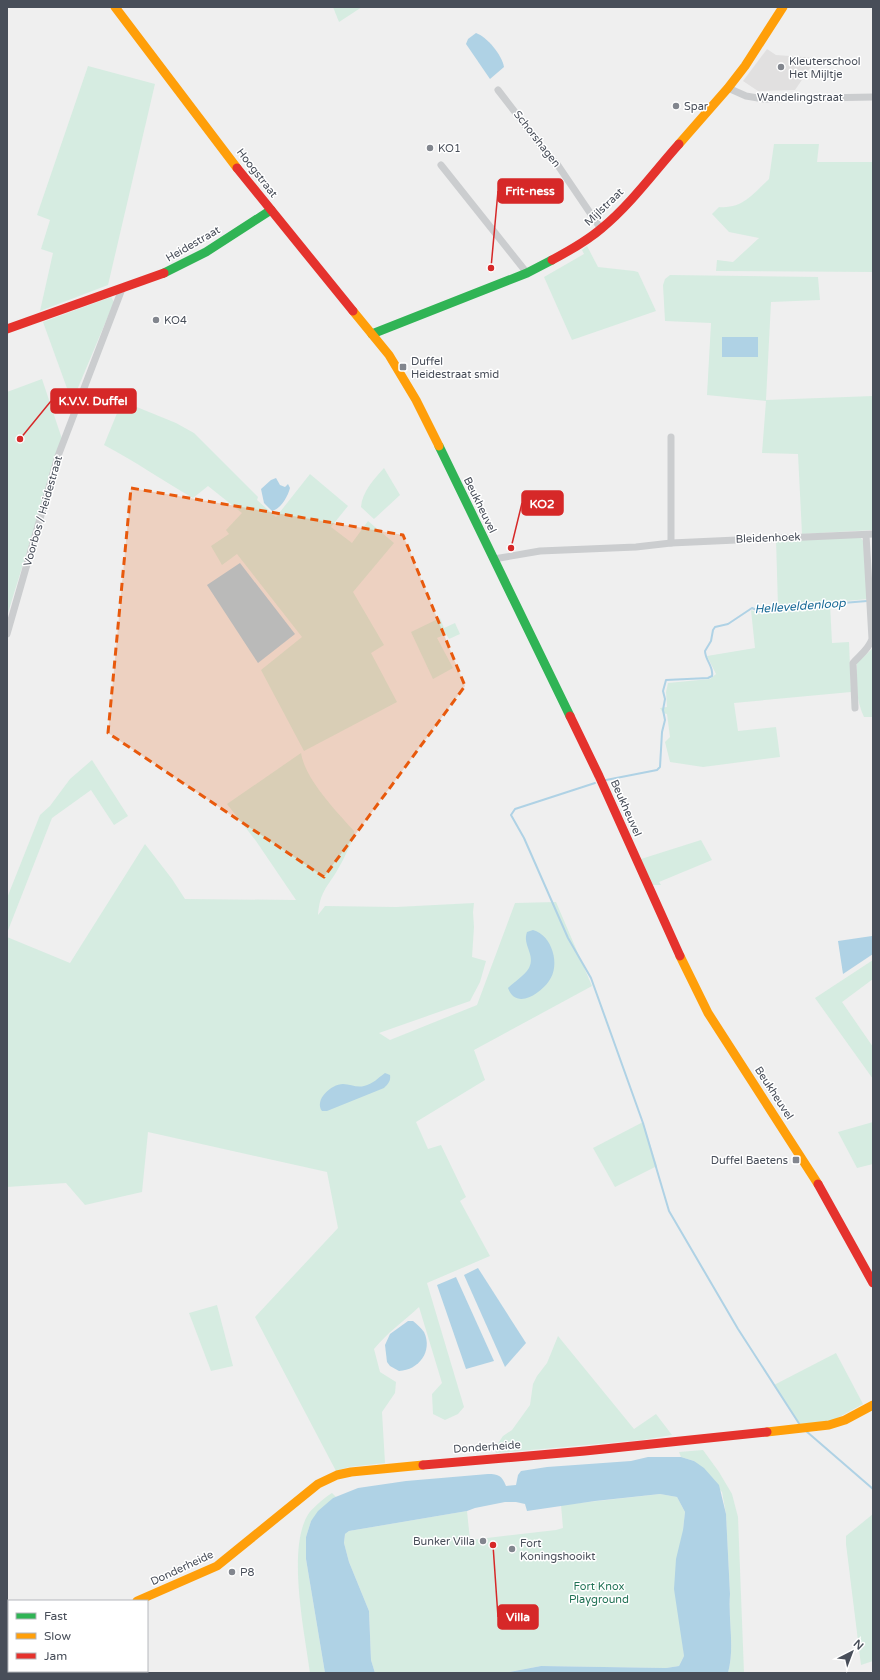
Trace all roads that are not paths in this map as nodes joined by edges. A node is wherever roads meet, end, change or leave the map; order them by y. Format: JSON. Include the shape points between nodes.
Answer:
{"nodes":[{"id":1,"x":115,"y":7,"type":"edge"},
{"id":2,"x":783,"y":7,"type":"edge"},
{"id":3,"x":728,"y":88,"type":"junction"},
{"id":4,"x":498,"y":90,"type":"dead end"},
{"id":5,"x":873,"y":97,"type":"edge"},
{"id":6,"x":441,"y":164,"type":"dead end"},
{"id":7,"x":271,"y":210,"type":"junction"},
{"id":8,"x":601,"y":229,"type":"junction"},
{"id":9,"x":527,"y":273,"type":"junction"},
{"id":10,"x":122,"y":289,"type":"junction"},
{"id":11,"x":7,"y":329,"type":"edge"},
{"id":12,"x":372,"y":334,"type":"junction"},
{"id":13,"x":671,"y":437,"type":"dead end"},
{"id":14,"x":869,"y":535,"type":"edge"},
{"id":15,"x":671,"y":543,"type":"junction"},
{"id":16,"x":494,"y":559,"type":"junction"},
{"id":17,"x":7,"y":634,"type":"edge"},
{"id":18,"x":854,"y":708,"type":"dead end"},
{"id":19,"x":873,"y":1283,"type":"edge"},
{"id":20,"x":873,"y":1404,"type":"edge"},
{"id":21,"x":139,"y":1600,"type":"edge"}],
"edges":[{"from":1,"to":7,"type":"street","name":"Hoogstraat","via":[[130,22]]},
{"from":2,"to":3,"type":"street","name":"Mijlstraat"},
{"from":3,"to":5,"type":"street","name":"Wandelingstraat","via":[[746,96],[764,99]]},
{"from":3,"to":8,"type":"street","name":"Mijlstraat","via":[[621,210]]},
{"from":4,"to":8,"type":"street","name":"Schorshagen","via":[[557,164]]},
{"from":6,"to":9,"type":"street"},
{"from":7,"to":10,"type":"street","name":"Heidestraat","via":[[206,252],[165,274]]},
{"from":7,"to":12,"type":"street","name":"Hoogstraat"},
{"from":8,"to":9,"type":"street","name":"Mijlstraat","via":[[564,254]]},
{"from":9,"to":12,"type":"street","name":"Mijlstraat"},
{"from":10,"to":11,"type":"street","name":"Heidestraat"},
{"from":10,"to":17,"type":"street","name":"Voorbos / Heidestraat","via":[[58,456]]},
{"from":12,"to":16,"type":"street","name":"Beukheuvel","via":[[389,355],[412,392]]},
{"from":13,"to":15,"type":"street"},
{"from":14,"to":15,"type":"street","name":"Bleidenhoek"},
{"from":14,"to":18,"type":"street","name":"Bleidenhoek","via":[[872,639],[870,647],[853,663]]},
{"from":15,"to":16,"type":"street","name":"Bleidenhoek","via":[[540,551]]},
{"from":16,"to":19,"type":"street","name":"Beukheuvel","via":[[599,776],[691,981],[708,1013],[821,1189]]},
{"from":20,"to":21,"type":"street","name":"Donderheide","via":[[845,1420],[829,1425],[337,1475],[318,1484],[217,1566]]}]}
